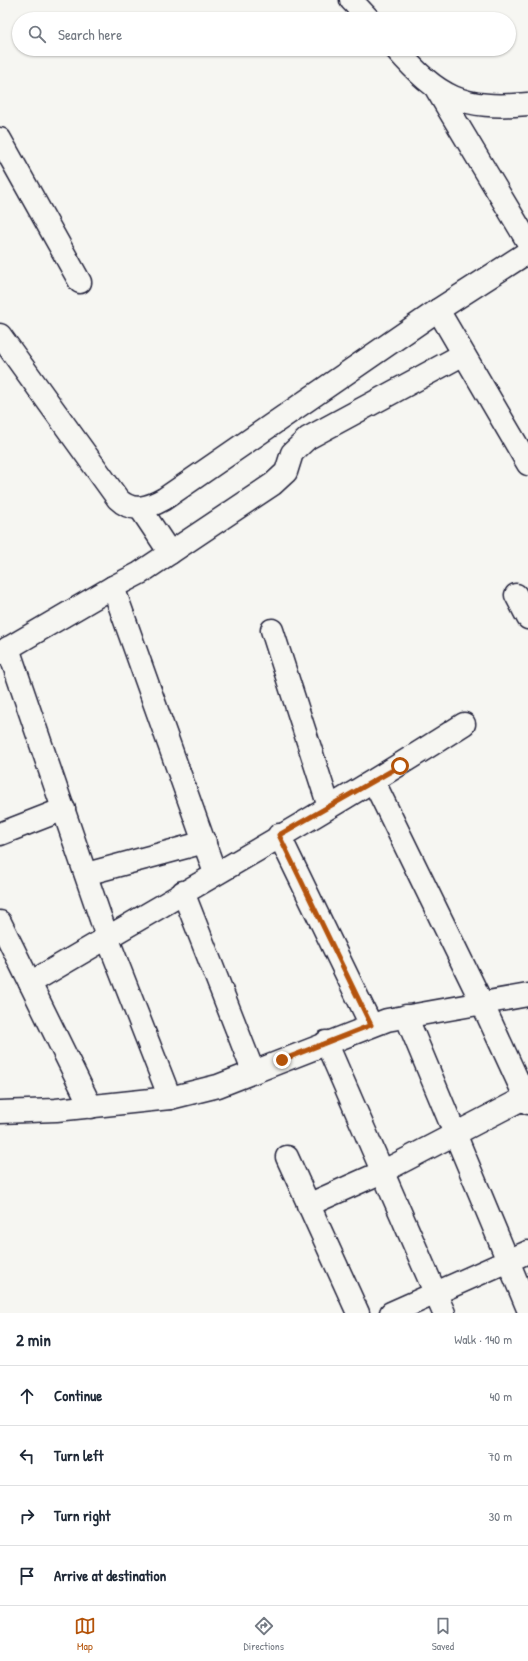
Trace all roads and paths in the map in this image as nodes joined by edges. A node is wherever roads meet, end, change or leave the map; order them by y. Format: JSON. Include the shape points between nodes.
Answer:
{"nodes":[{"id":1,"x":351,"y":0,"type":"edge"},
{"id":2,"x":362,"y":12,"type":"edge"},
{"id":3,"x":402,"y":56,"type":"edge"},
{"id":4,"x":437,"y":90,"type":"junction"},
{"id":5,"x":528,"y":104,"type":"edge"},
{"id":6,"x":0,"y":139,"type":"edge"},
{"id":7,"x":528,"y":242,"type":"edge"},
{"id":8,"x":528,"y":252,"type":"edge"},
{"id":9,"x":80,"y":282,"type":"dead end"},
{"id":10,"x":438,"y":310,"type":"junction"},
{"id":11,"x":0,"y":335,"type":"edge"},
{"id":12,"x":462,"y":355,"type":"junction"},
{"id":13,"x":521,"y":437,"type":"edge"},
{"id":14,"x":528,"y":464,"type":"edge"},
{"id":15,"x":140,"y":508,"type":"junction"},
{"id":16,"x":170,"y":553,"type":"junction"},
{"id":17,"x":114,"y":586,"type":"junction"},
{"id":18,"x":516,"y":595,"type":"dead end"},
{"id":19,"x":528,"y":618,"type":"edge"},
{"id":20,"x":272,"y":630,"type":"dead end"},
{"id":21,"x":4,"y":650,"type":"edge"},
{"id":22,"x":464,"y":724,"type":"dead end"},
{"id":23,"x":374,"y":782,"type":"junction"},
{"id":24,"x":329,"y":807,"type":"junction"},
{"id":25,"x":64,"y":809,"type":"junction"},
{"id":26,"x":0,"y":834,"type":"edge"},
{"id":27,"x":279,"y":835,"type":"junction"},
{"id":28,"x":204,"y":842,"type":"junction"},
{"id":29,"x":215,"y":873,"type":"junction"},
{"id":30,"x":86,"y":874,"type":"junction"},
{"id":31,"x":183,"y":892,"type":"junction"},
{"id":32,"x":0,"y":922,"type":"edge"},
{"id":33,"x":107,"y":937,"type":"junction"},
{"id":34,"x":30,"y":983,"type":"junction"},
{"id":35,"x":528,"y":995,"type":"edge"},
{"id":36,"x":482,"y":1003,"type":"junction"},
{"id":37,"x":406,"y":1016,"type":"junction"},
{"id":38,"x":371,"y":1025,"type":"junction"},
{"id":39,"x":326,"y":1042,"type":"junction"},
{"id":40,"x":253,"y":1071,"type":"junction"},
{"id":41,"x":170,"y":1098,"type":"junction"},
{"id":42,"x":527,"y":1099,"type":"edge"},
{"id":43,"x":91,"y":1107,"type":"junction"},
{"id":44,"x":0,"y":1112,"type":"edge"},
{"id":45,"x":456,"y":1134,"type":"junction"},
{"id":46,"x":287,"y":1157,"type":"dead end"},
{"id":47,"x":382,"y":1172,"type":"junction"},
{"id":48,"x":308,"y":1205,"type":"junction"},
{"id":49,"x":518,"y":1256,"type":"edge"},
{"id":50,"x":440,"y":1304,"type":"edge"},
{"id":51,"x":528,"y":1309,"type":"edge"},
{"id":52,"x":358,"y":1313,"type":"edge"},
{"id":53,"x":391,"y":1313,"type":"edge"}],
"edges":[{"from":1,"to":2,"type":"street"},
{"from":3,"to":4,"type":"street"},
{"from":4,"to":5,"type":"street","via":[[478,105],[498,107]]},
{"from":4,"to":7,"type":"street"},
{"from":6,"to":9,"type":"street"},
{"from":8,"to":10,"type":"street"},
{"from":10,"to":12,"type":"street"},
{"from":10,"to":15,"type":"street","via":[[164,499],[152,506]]},
{"from":11,"to":15,"type":"street","via":[[118,499],[124,505]]},
{"from":12,"to":13,"type":"street"},
{"from":12,"to":16,"type":"street","via":[[308,438],[292,453],[289,466],[282,477]]},
{"from":13,"to":14,"type":"street"},
{"from":15,"to":16,"type":"street"},
{"from":16,"to":17,"type":"street"},
{"from":17,"to":21,"type":"street"},
{"from":17,"to":28,"type":"street"},
{"from":18,"to":19,"type":"street"},
{"from":20,"to":24,"type":"street"},
{"from":21,"to":25,"type":"street"},
{"from":22,"to":23,"type":"street"},
{"from":23,"to":24,"type":"street"},
{"from":23,"to":36,"type":"street"},
{"from":24,"to":27,"type":"street"},
{"from":25,"to":26,"type":"street"},
{"from":25,"to":30,"type":"street"},
{"from":27,"to":29,"type":"street"},
{"from":27,"to":38,"type":"street"},
{"from":28,"to":29,"type":"street"},
{"from":28,"to":30,"type":"street"},
{"from":29,"to":31,"type":"street"},
{"from":30,"to":33,"type":"street"},
{"from":31,"to":33,"type":"street"},
{"from":31,"to":40,"type":"street"},
{"from":32,"to":34,"type":"street"},
{"from":33,"to":34,"type":"street"},
{"from":33,"to":41,"type":"street"},
{"from":34,"to":43,"type":"street"},
{"from":35,"to":36,"type":"street"},
{"from":36,"to":37,"type":"street"},
{"from":36,"to":42,"type":"street"},
{"from":37,"to":38,"type":"street"},
{"from":37,"to":45,"type":"street"},
{"from":38,"to":39,"type":"street"},
{"from":39,"to":40,"type":"street"},
{"from":39,"to":47,"type":"street"},
{"from":40,"to":41,"type":"street","via":[[218,1086]]},
{"from":41,"to":43,"type":"street"},
{"from":42,"to":45,"type":"street"},
{"from":43,"to":44,"type":"street"},
{"from":45,"to":47,"type":"street"},
{"from":45,"to":49,"type":"street"},
{"from":46,"to":48,"type":"street"},
{"from":47,"to":48,"type":"street"},
{"from":47,"to":50,"type":"street"},
{"from":48,"to":52,"type":"street"},
{"from":49,"to":50,"type":"street"},
{"from":49,"to":51,"type":"street"},
{"from":50,"to":53,"type":"street"}]}
